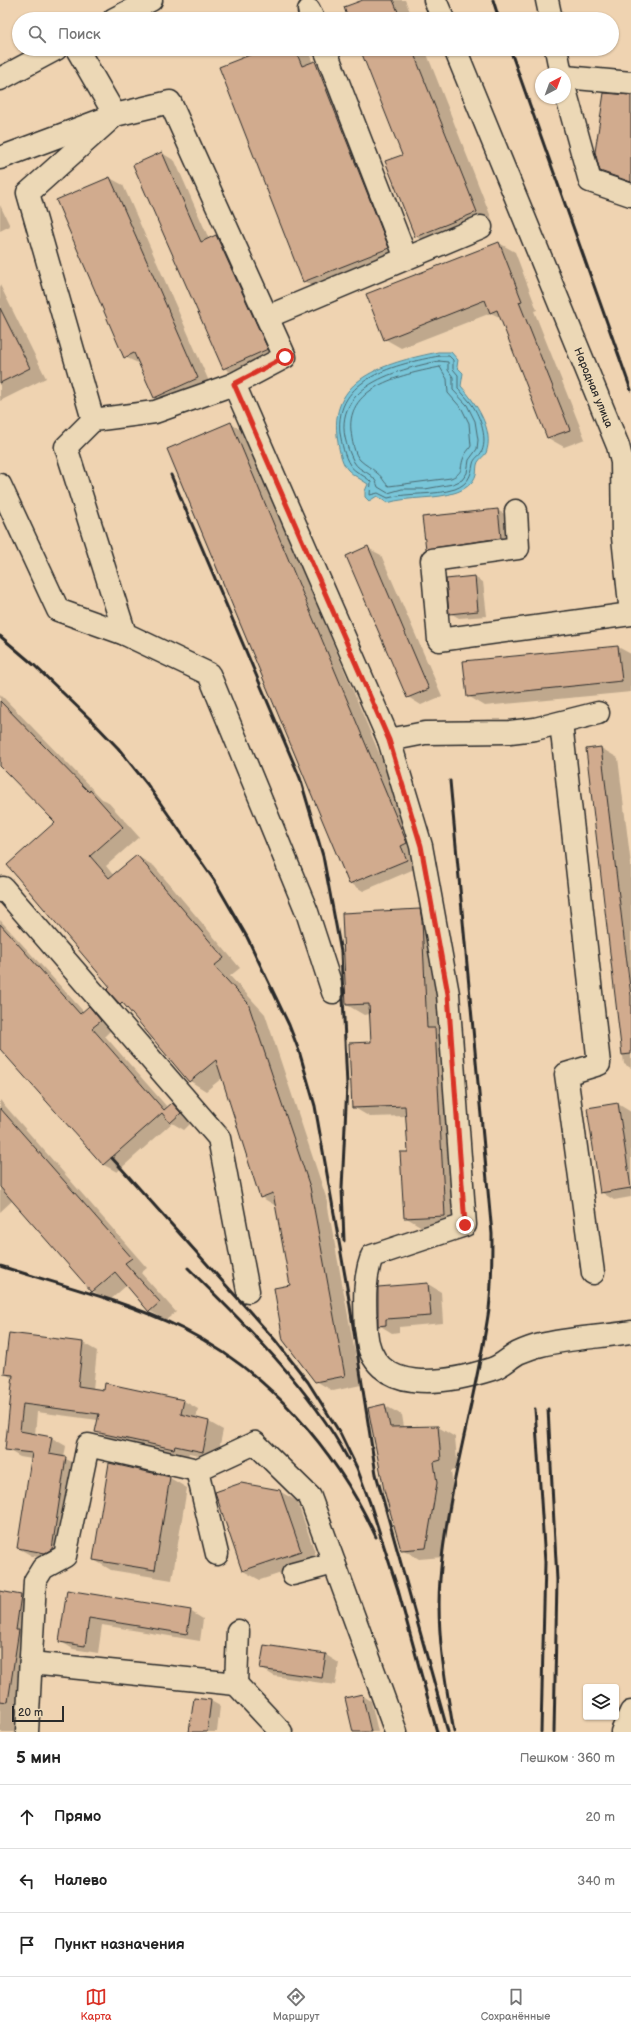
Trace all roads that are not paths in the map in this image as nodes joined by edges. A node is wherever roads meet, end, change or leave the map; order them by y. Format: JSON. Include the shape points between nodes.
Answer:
{"nodes":[{"id":1,"x":151,"y":0,"type":"edge"},
{"id":2,"x":435,"y":0,"type":"edge"},
{"id":3,"x":547,"y":0,"type":"edge"},
{"id":4,"x":128,"y":12,"type":"edge"},
{"id":5,"x":440,"y":12,"type":"edge"},
{"id":6,"x":550,"y":12,"type":"edge"},
{"id":7,"x":43,"y":56,"type":"edge"},
{"id":8,"x":81,"y":56,"type":"edge"},
{"id":9,"x":328,"y":56,"type":"edge"},
{"id":10,"x":458,"y":56,"type":"edge"},
{"id":11,"x":557,"y":56,"type":"edge"},
{"id":12,"x":560,"y":68,"type":"edge"},
{"id":13,"x":571,"y":78,"type":"edge"},
{"id":14,"x":0,"y":79,"type":"edge"},
{"id":15,"x":631,"y":83,"type":"edge"},
{"id":16,"x":569,"y":104,"type":"edge"},
{"id":17,"x":115,"y":115,"type":"junction"},
{"id":18,"x":0,"y":158,"type":"edge"},
{"id":19,"x":631,"y":195,"type":"edge"},
{"id":20,"x":481,"y":227,"type":"dead end"},
{"id":21,"x":406,"y":258,"type":"junction"},
{"id":22,"x":267,"y":317,"type":"junction"},
{"id":23,"x":234,"y":384,"type":"junction"},
{"id":24,"x":93,"y":420,"type":"junction"},
{"id":25,"x":0,"y":485,"type":"edge"},
{"id":26,"x":516,"y":511,"type":"dead end"},
{"id":27,"x":631,"y":615,"type":"edge"},
{"id":28,"x":125,"y":634,"type":"junction"},
{"id":29,"x":598,"y":713,"type":"dead end"},
{"id":30,"x":561,"y":723,"type":"junction"},
{"id":31,"x":389,"y":740,"type":"junction"},
{"id":32,"x":0,"y":891,"type":"edge"},
{"id":33,"x":333,"y":992,"type":"dead end"},
{"id":34,"x":593,"y":1272,"type":"dead end"},
{"id":35,"x":248,"y":1292,"type":"dead end"},
{"id":36,"x":631,"y":1332,"type":"edge"},
{"id":37,"x":196,"y":1470,"type":"junction"},
{"id":38,"x":217,"y":1554,"type":"dead end"},
{"id":39,"x":334,"y":1563,"type":"junction"},
{"id":40,"x":293,"y":1574,"type":"dead end"},
{"id":41,"x":238,"y":1631,"type":"dead end"},
{"id":42,"x":30,"y":1663,"type":"junction"},
{"id":43,"x":236,"y":1684,"type":"junction"},
{"id":44,"x":631,"y":1712,"type":"edge"},
{"id":45,"x":27,"y":1732,"type":"edge"},
{"id":46,"x":281,"y":1732,"type":"edge"},
{"id":47,"x":396,"y":1732,"type":"edge"},
{"id":48,"x":622,"y":1732,"type":"edge"}],
"edges":[{"from":1,"to":4,"type":"main road"},
{"from":2,"to":5,"type":"main road"},
{"from":3,"to":6,"type":"main road"},
{"from":7,"to":14,"type":"main road"},
{"from":8,"to":17,"type":"main road"},
{"from":9,"to":21,"type":"main road"},
{"from":10,"to":27,"type":"main road","name":"Народная улица","via":[[618,446],[622,462],[623,537]]},
{"from":11,"to":12,"type":"main road"},
{"from":13,"to":15,"type":"main road"},
{"from":16,"to":19,"type":"main road","via":[[590,181]]},
{"from":17,"to":18,"type":"main road"},
{"from":17,"to":22,"type":"main road","via":[[170,102]]},
{"from":17,"to":24,"type":"main road","via":[[28,193]]},
{"from":20,"to":21,"type":"main road"},
{"from":21,"to":22,"type":"main road"},
{"from":22,"to":23,"type":"main road","via":[[285,357]]},
{"from":23,"to":24,"type":"main road","via":[[155,412]]},
{"from":23,"to":31,"type":"main road"},
{"from":24,"to":28,"type":"main road","via":[[66,447]]},
{"from":25,"to":28,"type":"main road","via":[[58,610]]},
{"from":26,"to":27,"type":"main road","name":"Народная улица","via":[[518,548],[432,560],[439,640]]},
{"from":28,"to":33,"type":"main road","via":[[210,674],[307,912]]},
{"from":29,"to":30,"type":"main road"},
{"from":30,"to":31,"type":"main road","via":[[510,732],[425,733]]},
{"from":30,"to":34,"type":"main road","via":[[599,1064],[566,1074]]},
{"from":31,"to":36,"type":"main road","via":[[421,846],[448,994],[465,1225],[372,1256],[367,1269],[364,1294],[369,1348],[380,1364],[396,1376],[421,1381],[443,1381],[493,1369],[517,1354],[542,1345]]},
{"from":32,"to":35,"type":"main road","via":[[4,888],[219,1138]]},
{"from":37,"to":38,"type":"main road"},
{"from":37,"to":39,"type":"main road","via":[[255,1443],[310,1498]]},
{"from":37,"to":42,"type":"main road","via":[[88,1445],[65,1556],[43,1568],[35,1582]]},
{"from":39,"to":40,"type":"main road"},
{"from":39,"to":47,"type":"main road"},
{"from":41,"to":43,"type":"main road"},
{"from":42,"to":43,"type":"main road"},
{"from":42,"to":45,"type":"main road"},
{"from":43,"to":46,"type":"main road"},
{"from":44,"to":48,"type":"main road"}]}
